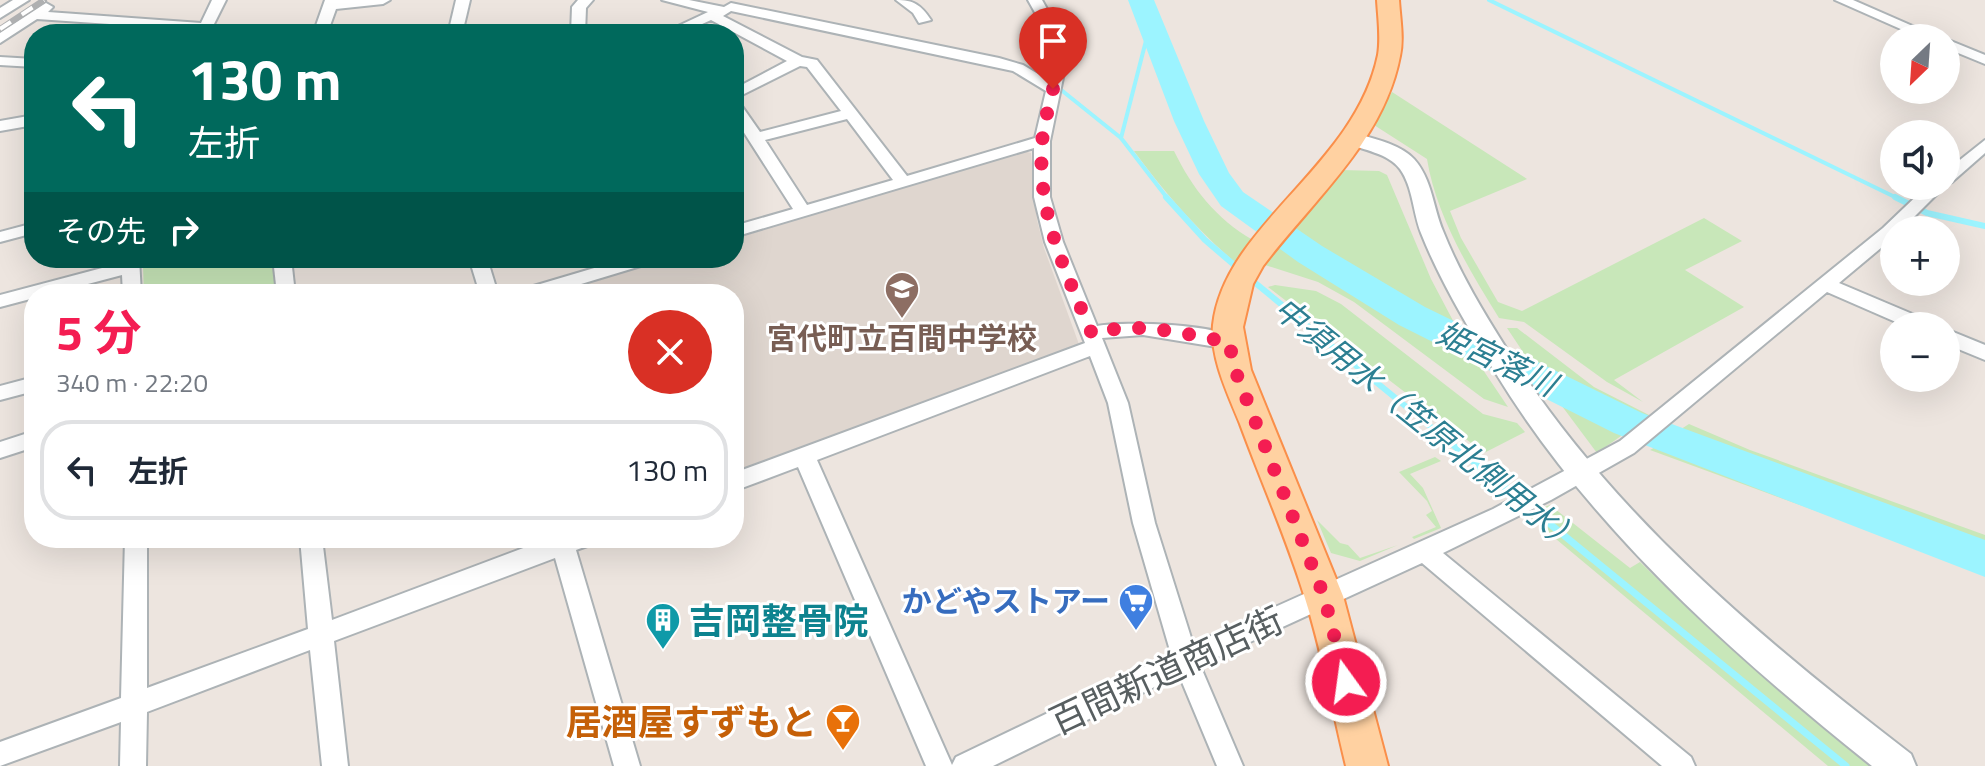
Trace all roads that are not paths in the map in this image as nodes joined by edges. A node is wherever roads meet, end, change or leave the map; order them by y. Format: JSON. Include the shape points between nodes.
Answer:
{"nodes":[{"id":1,"x":22,"y":0,"type":"edge"},
{"id":2,"x":219,"y":0,"type":"edge"},
{"id":3,"x":383,"y":0,"type":"edge"},
{"id":4,"x":463,"y":0,"type":"edge"},
{"id":5,"x":586,"y":0,"type":"edge"},
{"id":6,"x":669,"y":0,"type":"edge"},
{"id":7,"x":903,"y":0,"type":"edge"},
{"id":8,"x":1035,"y":0,"type":"edge"},
{"id":9,"x":1388,"y":0,"type":"edge"},
{"id":10,"x":1842,"y":0,"type":"edge"},
{"id":11,"x":332,"y":3,"type":"edge"},
{"id":12,"x":50,"y":4,"type":"dead end"},
{"id":13,"x":728,"y":8,"type":"edge"},
{"id":14,"x":0,"y":14,"type":"edge"},
{"id":15,"x":35,"y":15,"type":"junction"},
{"id":16,"x":87,"y":19,"type":"junction"},
{"id":17,"x":924,"y":20,"type":"dead end"},
{"id":18,"x":140,"y":22,"type":"junction"},
{"id":19,"x":80,"y":24,"type":"edge"},
{"id":20,"x":137,"y":24,"type":"edge"},
{"id":21,"x":156,"y":24,"type":"edge"},
{"id":22,"x":207,"y":24,"type":"edge"},
{"id":23,"x":324,"y":24,"type":"edge"},
{"id":24,"x":457,"y":24,"type":"edge"},
{"id":25,"x":578,"y":24,"type":"edge"},
{"id":26,"x":691,"y":24,"type":"edge"},
{"id":27,"x":1899,"y":24,"type":"edge"},
{"id":28,"x":0,"y":39,"type":"edge"},
{"id":29,"x":1960,"y":49,"type":"edge"},
{"id":30,"x":1985,"y":60,"type":"edge"},
{"id":31,"x":0,"y":61,"type":"edge"},
{"id":32,"x":24,"y":61,"type":"edge"},
{"id":33,"x":798,"y":61,"type":"junction"},
{"id":34,"x":1053,"y":89,"type":"junction"},
{"id":35,"x":744,"y":90,"type":"edge"},
{"id":36,"x":851,"y":113,"type":"junction"},
{"id":37,"x":744,"y":120,"type":"edge"},
{"id":38,"x":24,"y":122,"type":"edge"},
{"id":39,"x":0,"y":126,"type":"edge"},
{"id":40,"x":756,"y":138,"type":"junction"},
{"id":41,"x":1353,"y":139,"type":"junction"},
{"id":42,"x":1042,"y":141,"type":"junction"},
{"id":43,"x":1985,"y":145,"type":"edge"},
{"id":44,"x":1960,"y":167,"type":"edge"},
{"id":45,"x":903,"y":181,"type":"junction"},
{"id":46,"x":1921,"y":200,"type":"edge"},
{"id":47,"x":803,"y":211,"type":"junction"},
{"id":48,"x":744,"y":229,"type":"edge"},
{"id":49,"x":24,"y":231,"type":"edge"},
{"id":50,"x":0,"y":237,"type":"edge"},
{"id":51,"x":113,"y":268,"type":"edge"},
{"id":52,"x":614,"y":268,"type":"edge"},
{"id":53,"x":58,"y":284,"type":"edge"},
{"id":54,"x":561,"y":284,"type":"edge"},
{"id":55,"x":1825,"y":284,"type":"junction"},
{"id":56,"x":24,"y":294,"type":"edge"},
{"id":57,"x":0,"y":301,"type":"edge"},
{"id":58,"x":1890,"y":312,"type":"edge"},
{"id":59,"x":1094,"y":340,"type":"junction"},
{"id":60,"x":1229,"y":342,"type":"junction"},
{"id":61,"x":1960,"y":342,"type":"edge"},
{"id":62,"x":1985,"y":353,"type":"edge"},
{"id":63,"x":24,"y":387,"type":"edge"},
{"id":64,"x":0,"y":393,"type":"edge"},
{"id":65,"x":24,"y":442,"type":"edge"},
{"id":66,"x":0,"y":450,"type":"edge"},
{"id":67,"x":804,"y":455,"type":"junction"},
{"id":68,"x":1584,"y":473,"type":"junction"},
{"id":69,"x":744,"y":478,"type":"edge"},
{"id":70,"x":136,"y":548,"type":"edge"},
{"id":71,"x":312,"y":548,"type":"edge"},
{"id":72,"x":548,"y":548,"type":"edge"},
{"id":73,"x":571,"y":548,"type":"edge"},
{"id":74,"x":1425,"y":552,"type":"junction"},
{"id":75,"x":1324,"y":596,"type":"junction"},
{"id":76,"x":321,"y":634,"type":"junction"},
{"id":77,"x":1185,"y":659,"type":"junction"},
{"id":78,"x":135,"y":704,"type":"junction"},
{"id":79,"x":0,"y":755,"type":"edge"},
{"id":80,"x":133,"y":766,"type":"edge"},
{"id":81,"x":335,"y":766,"type":"edge"},
{"id":82,"x":627,"y":766,"type":"edge"},
{"id":83,"x":939,"y":766,"type":"edge"},
{"id":84,"x":965,"y":766,"type":"edge"},
{"id":85,"x":1230,"y":766,"type":"edge"},
{"id":86,"x":1367,"y":766,"type":"edge"},
{"id":87,"x":1682,"y":766,"type":"edge"},
{"id":88,"x":1899,"y":766,"type":"edge"}],
"edges":[{"from":1,"to":14,"type":"street"},
{"from":2,"to":22,"type":"street"},
{"from":3,"to":11,"type":"street"},
{"from":4,"to":24,"type":"street"},
{"from":5,"to":25,"type":"street","via":[[579,7]]},
{"from":6,"to":13,"type":"street"},
{"from":7,"to":17,"type":"street"},
{"from":8,"to":34,"type":"street","via":[[1059,43]]},
{"from":9,"to":41,"type":"main road","via":[[1390,52],[1383,82]]},
{"from":10,"to":27,"type":"street"},
{"from":11,"to":23,"type":"street"},
{"from":12,"to":15,"type":"street"},
{"from":13,"to":26,"type":"street"},
{"from":13,"to":33,"type":"street"},
{"from":13,"to":34,"type":"street","via":[[999,62]]},
{"from":15,"to":16,"type":"street"},
{"from":15,"to":28,"type":"street"},
{"from":16,"to":18,"type":"street"},
{"from":16,"to":19,"type":"street"},
{"from":18,"to":20,"type":"street"},
{"from":18,"to":21,"type":"street"},
{"from":29,"to":30,"type":"street"},
{"from":31,"to":32,"type":"street"},
{"from":33,"to":35,"type":"street"},
{"from":33,"to":36,"type":"street","via":[[812,63]]},
{"from":34,"to":42,"type":"street"},
{"from":36,"to":40,"type":"street"},
{"from":36,"to":45,"type":"street"},
{"from":37,"to":40,"type":"street"},
{"from":38,"to":39,"type":"street"},
{"from":40,"to":47,"type":"street"},
{"from":41,"to":60,"type":"main road","via":[[1238,284]]},
{"from":41,"to":68,"type":"street","via":[[1407,164],[1431,230],[1484,332],[1526,400]]},
{"from":42,"to":45,"type":"street"},
{"from":42,"to":59,"type":"street","via":[[1042,197],[1054,242]]},
{"from":43,"to":44,"type":"street"},
{"from":45,"to":47,"type":"street"},
{"from":46,"to":55,"type":"street","name":"百間新道商店街"},
{"from":47,"to":48,"type":"street"},
{"from":49,"to":50,"type":"street"},
{"from":51,"to":53,"type":"street"},
{"from":52,"to":54,"type":"street"},
{"from":55,"to":58,"type":"street"},
{"from":55,"to":68,"type":"street","name":"百間新道商店街","via":[[1627,447]]},
{"from":56,"to":57,"type":"street"},
{"from":59,"to":60,"type":"street","via":[[1108,329],[1143,327]]},
{"from":59,"to":67,"type":"street"},
{"from":59,"to":77,"type":"street","via":[[1118,403],[1144,523]]},
{"from":60,"to":75,"type":"main road","via":[[1235,370]]},
{"from":61,"to":62,"type":"street"},
{"from":63,"to":64,"type":"street"},
{"from":65,"to":66,"type":"street"},
{"from":67,"to":69,"type":"street"},
{"from":67,"to":83,"type":"street"},
{"from":68,"to":74,"type":"street","name":"百間新道商店街"},
{"from":68,"to":88,"type":"street","via":[[1617,514],[1725,621]]},
{"from":70,"to":78,"type":"street"},
{"from":71,"to":76,"type":"street"},
{"from":72,"to":76,"type":"street"},
{"from":73,"to":82,"type":"street"},
{"from":74,"to":75,"type":"street","name":"百間新道商店街"},
{"from":74,"to":87,"type":"street"},
{"from":75,"to":77,"type":"street","name":"百間新道商店街"},
{"from":75,"to":86,"type":"main road"},
{"from":76,"to":78,"type":"street"},
{"from":76,"to":81,"type":"street"},
{"from":77,"to":84,"type":"street","name":"百間新道商店街"},
{"from":77,"to":85,"type":"street"},
{"from":78,"to":79,"type":"street"},
{"from":78,"to":80,"type":"street"}]}
